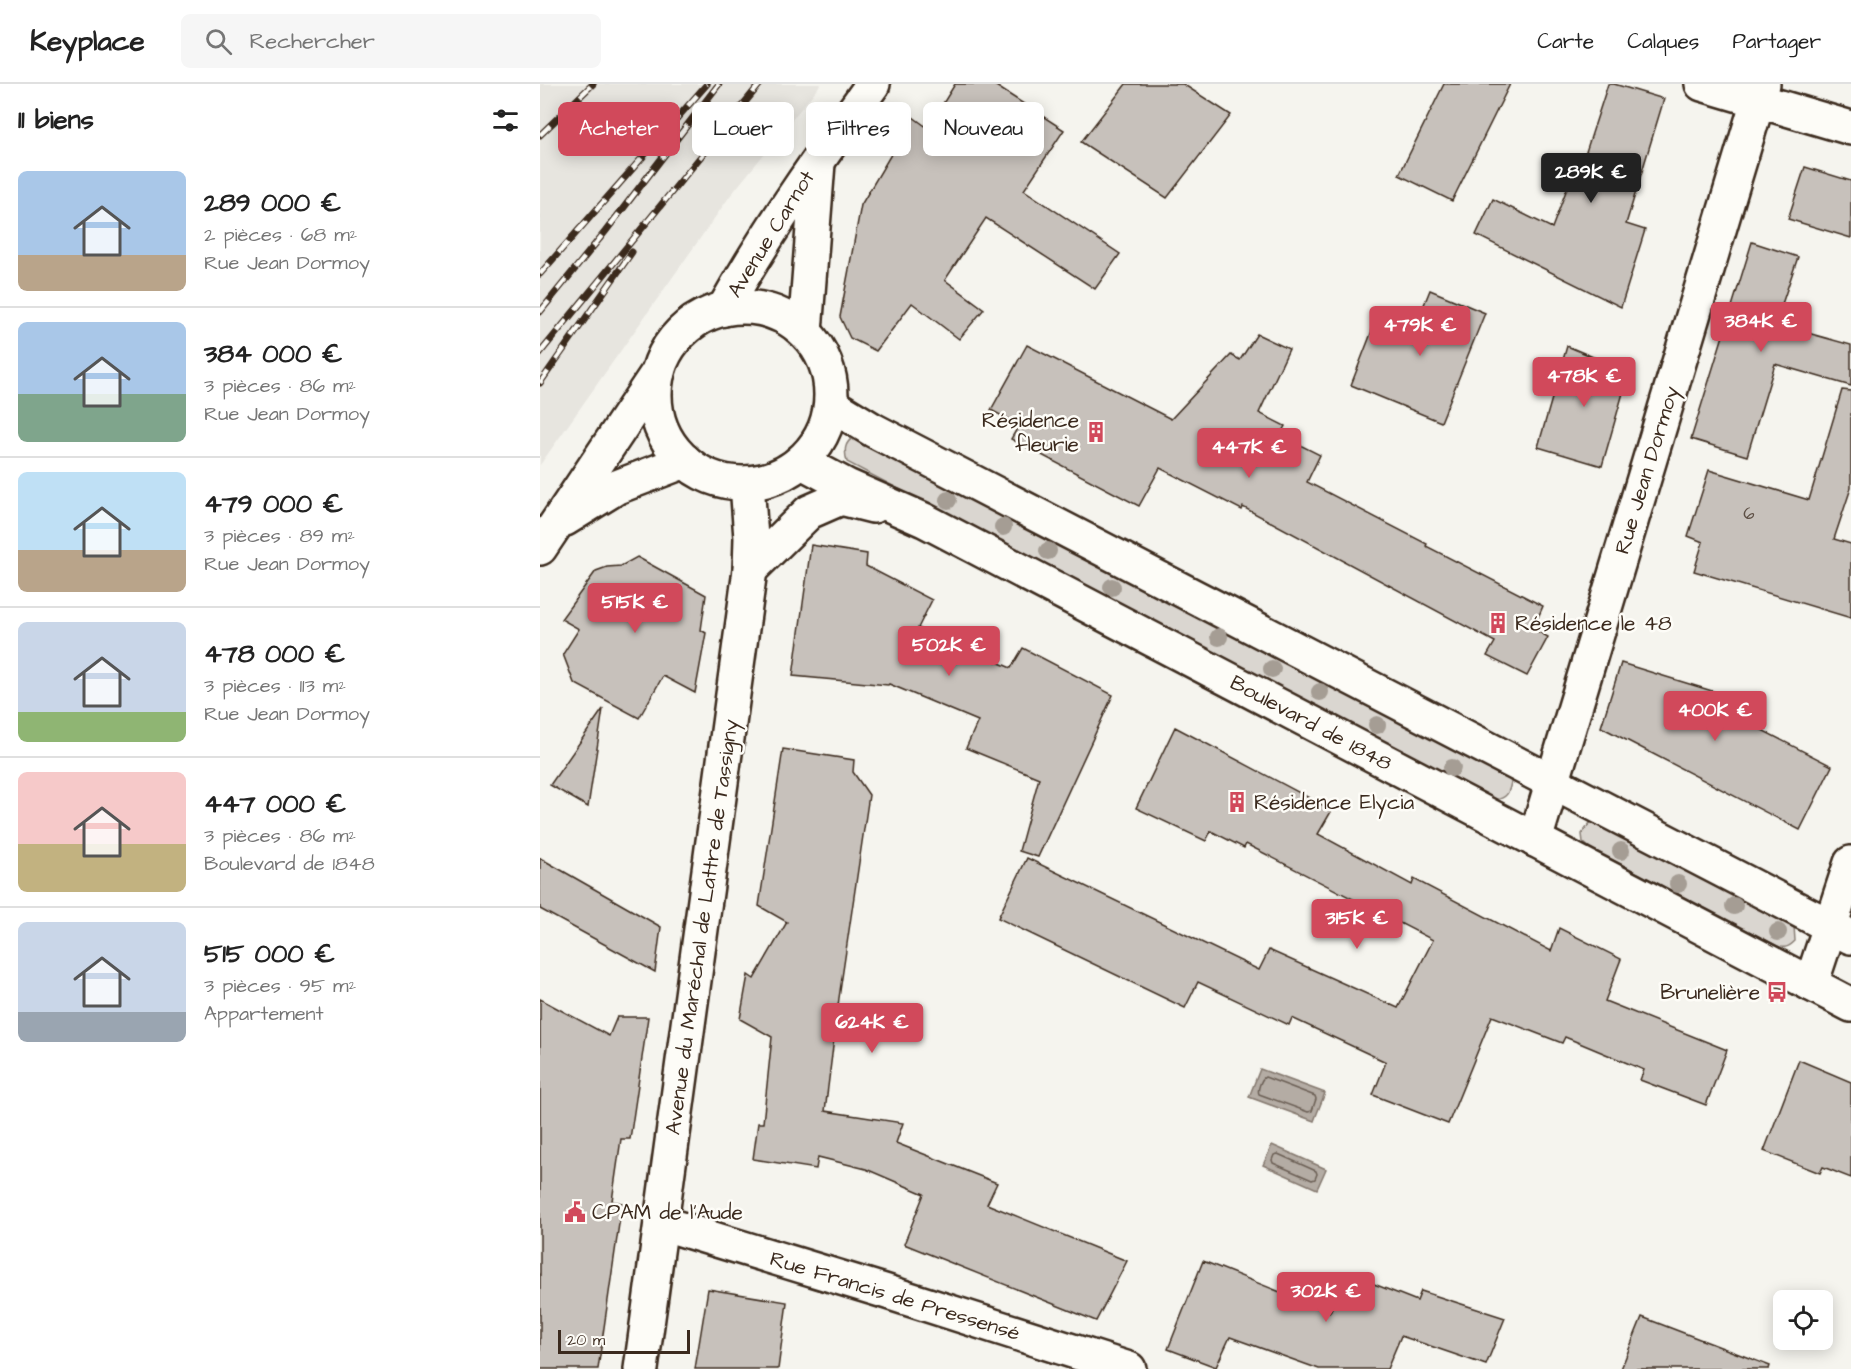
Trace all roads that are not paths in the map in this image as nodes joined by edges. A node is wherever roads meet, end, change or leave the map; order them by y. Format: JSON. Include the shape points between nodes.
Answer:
{"nodes":[{"id":1,"x":873,"y":84,"type":"edge"},
{"id":2,"x":1702,"y":84,"type":"edge"},
{"id":3,"x":1761,"y":92,"type":"edge"},
{"id":4,"x":1851,"y":128,"type":"edge"},
{"id":5,"x":819,"y":159,"type":"junction"},
{"id":6,"x":724,"y":309,"type":"junction"},
{"id":7,"x":805,"y":332,"type":"junction"},
{"id":8,"x":658,"y":372,"type":"junction"},
{"id":9,"x":832,"y":405,"type":"junction"},
{"id":10,"x":685,"y":461,"type":"junction"},
{"id":11,"x":802,"y":462,"type":"junction"},
{"id":12,"x":747,"y":483,"type":"junction"},
{"id":13,"x":924,"y":520,"type":"junction"},
{"id":14,"x":548,"y":536,"type":"edge"},
{"id":15,"x":750,"y":570,"type":"junction"},
{"id":16,"x":1553,"y":782,"type":"junction"},
{"id":17,"x":1535,"y":840,"type":"junction"},
{"id":18,"x":1851,"y":863,"type":"edge"},
{"id":19,"x":1840,"y":932,"type":"edge"},
{"id":20,"x":1811,"y":984,"type":"junction"},
{"id":21,"x":1851,"y":1005,"type":"edge"},
{"id":22,"x":661,"y":1223,"type":"junction"},
{"id":23,"x":641,"y":1369,"type":"edge"},
{"id":24,"x":1129,"y":1369,"type":"edge"}],
"edges":[{"from":1,"to":5,"type":"street","name":"Avenue Carnot"},
{"from":2,"to":3,"type":"street"},
{"from":3,"to":4,"type":"street"},
{"from":3,"to":16,"type":"street","name":"Rue Jean Dormoy"},
{"from":5,"to":6,"type":"street","name":"Avenue Carnot","via":[[753,257]]},
{"from":5,"to":7,"type":"street","name":"Avenue Carnot"},
{"from":6,"to":7,"type":"street","via":[[753,308],[781,316]]},
{"from":6,"to":8,"type":"street","via":[[702,317],[682,331],[667,349]]},
{"from":7,"to":9,"type":"street","via":[[822,353],[830,378]]},
{"from":8,"to":10,"type":"street","via":[[658,420]]},
{"from":8,"to":14,"type":"street"},
{"from":9,"to":11,"type":"street","via":[[816,446]]},
{"from":9,"to":16,"type":"street"},
{"from":10,"to":12,"type":"street","via":[[714,478]]},
{"from":10,"to":14,"type":"street","via":[[617,487]]},
{"from":11,"to":12,"type":"street","via":[[776,478]]},
{"from":11,"to":13,"type":"street","name":"Boulevard de 1848"},
{"from":12,"to":15,"type":"street","name":"Avenue du Maréchal de Lattre de Tassigny","via":[[752,538]]},
{"from":13,"to":15,"type":"street","via":[[841,498],[808,512]]},
{"from":13,"to":17,"type":"street","name":"Boulevard de 1848"},
{"from":15,"to":22,"type":"street","name":"Avenue du Maréchal de Lattre de Tassigny"},
{"from":16,"to":17,"type":"street","name":"Rue Jean Dormoy"},
{"from":16,"to":19,"type":"street"},
{"from":17,"to":20,"type":"street","name":"Boulevard de 1848"},
{"from":18,"to":19,"type":"street"},
{"from":19,"to":20,"type":"street"},
{"from":20,"to":21,"type":"street","name":"Boulevard de 1848"},
{"from":22,"to":23,"type":"street","name":"Avenue du Maréchal de Lattre de Tassigny"},
{"from":22,"to":24,"type":"street","name":"Rue Francis de Pressensé"}]}
